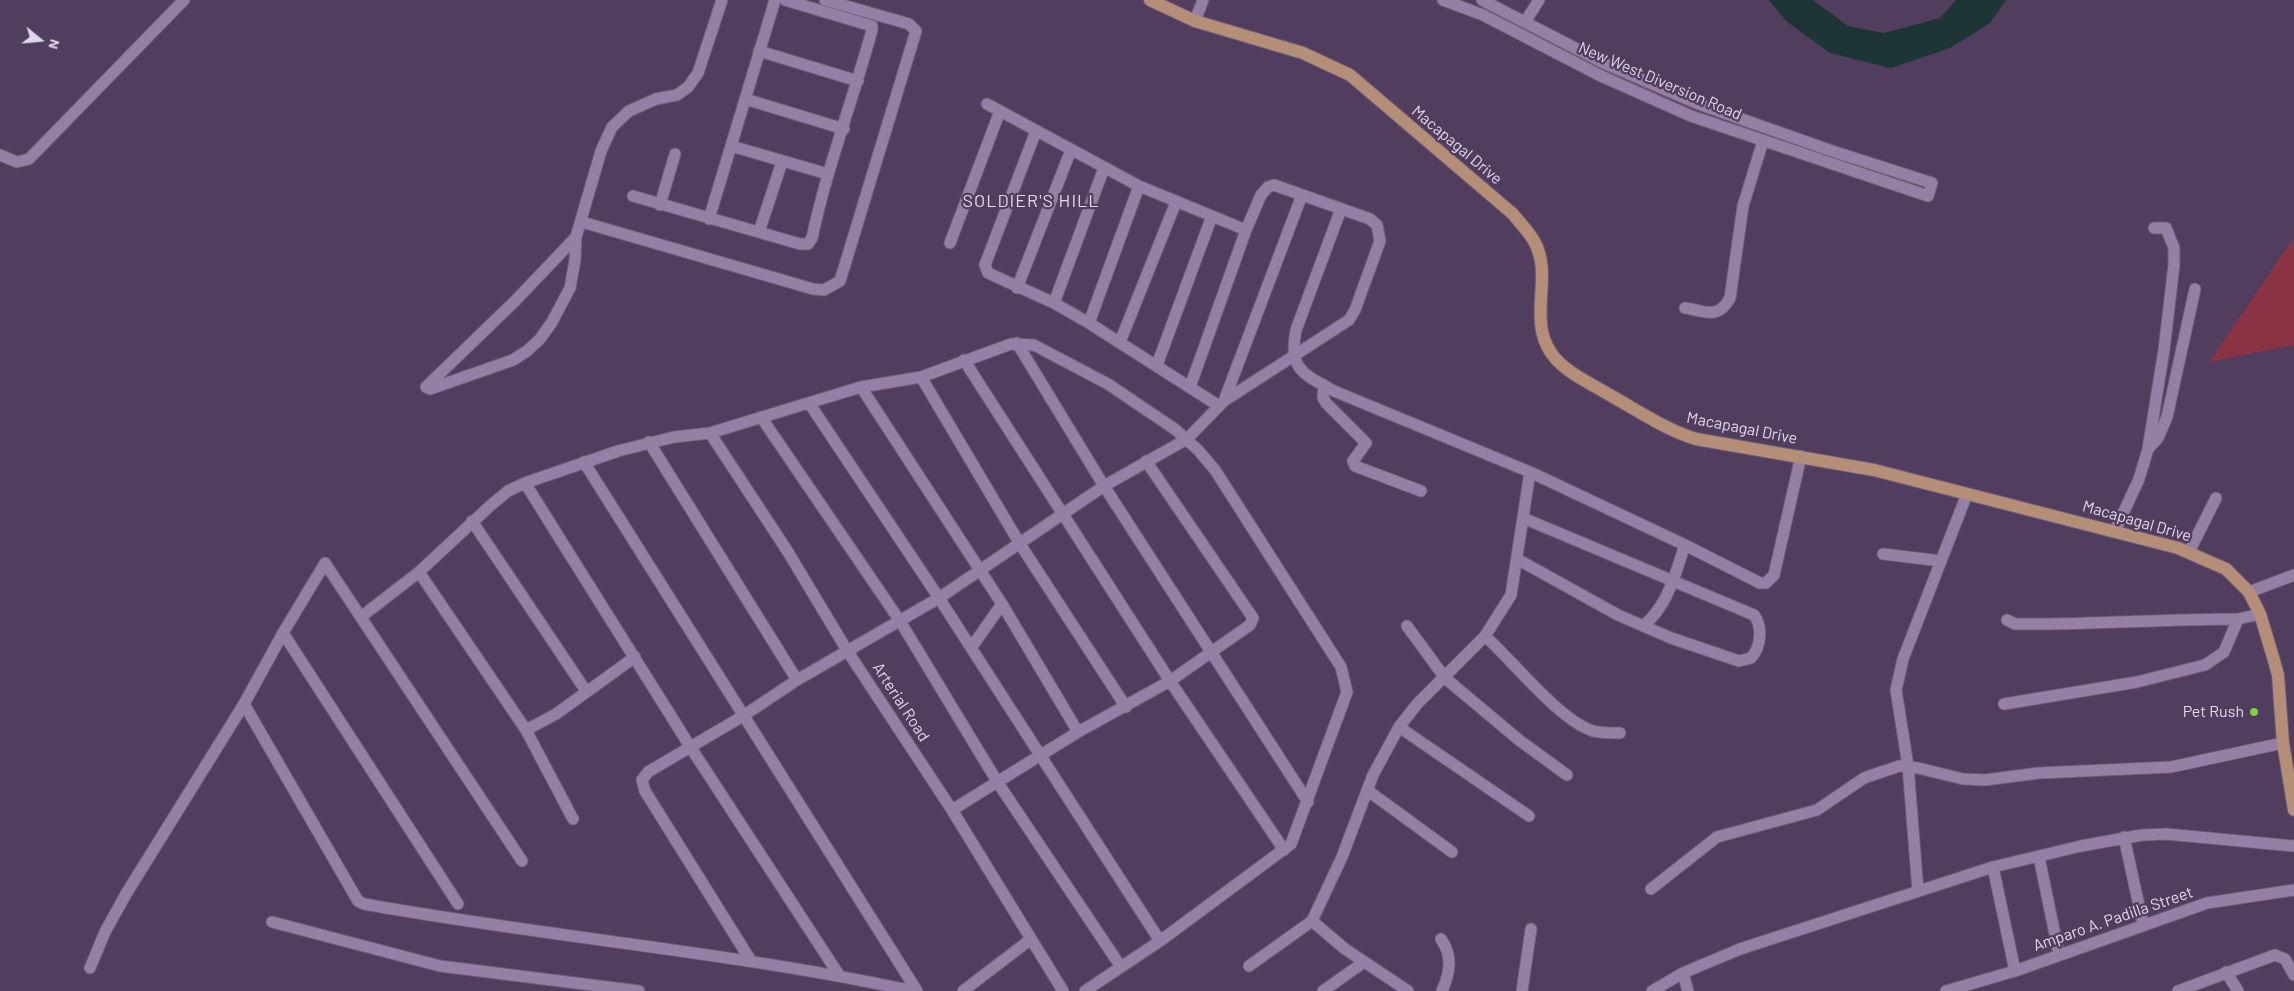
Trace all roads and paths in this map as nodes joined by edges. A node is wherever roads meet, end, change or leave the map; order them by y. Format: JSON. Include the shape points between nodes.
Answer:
{"nodes":[{"id":1,"x":184,"y":0,"type":"edge"},
{"id":2,"x":722,"y":0,"type":"edge"},
{"id":3,"x":775,"y":0,"type":"edge"},
{"id":4,"x":785,"y":0,"type":"edge"},
{"id":5,"x":825,"y":0,"type":"edge"},
{"id":6,"x":1150,"y":0,"type":"edge"},
{"id":7,"x":1203,"y":0,"type":"edge"},
{"id":8,"x":1443,"y":0,"type":"edge"},
{"id":9,"x":1482,"y":0,"type":"edge"},
{"id":10,"x":1539,"y":0,"type":"edge"},
{"id":11,"x":1195,"y":21,"type":"junction"},
{"id":12,"x":1525,"y":22,"type":"junction"},
{"id":13,"x":759,"y":51,"type":"junction"},
{"id":14,"x":858,"y":81,"type":"junction"},
{"id":15,"x":746,"y":99,"type":"junction"},
{"id":16,"x":987,"y":104,"type":"dead end"},
{"id":17,"x":1000,"y":111,"type":"junction"},
{"id":18,"x":844,"y":129,"type":"junction"},
{"id":19,"x":1036,"y":131,"type":"junction"},
{"id":20,"x":1763,"y":141,"type":"junction"},
{"id":21,"x":731,"y":146,"type":"junction"},
{"id":22,"x":1071,"y":150,"type":"junction"},
{"id":23,"x":675,"y":154,"type":"dead end"},
{"id":24,"x":0,"y":155,"type":"edge"},
{"id":25,"x":782,"y":162,"type":"junction"},
{"id":26,"x":1104,"y":168,"type":"junction"},
{"id":27,"x":828,"y":174,"type":"junction"},
{"id":28,"x":1140,"y":186,"type":"junction"},
{"id":29,"x":1302,"y":195,"type":"junction"},
{"id":30,"x":633,"y":196,"type":"dead end"},
{"id":31,"x":1176,"y":202,"type":"junction"},
{"id":32,"x":660,"y":205,"type":"junction"},
{"id":33,"x":1342,"y":209,"type":"junction"},
{"id":34,"x":1212,"y":216,"type":"junction"},
{"id":35,"x":709,"y":220,"type":"junction"},
{"id":36,"x":582,"y":222,"type":"junction"},
{"id":37,"x":2154,"y":228,"type":"dead end"},
{"id":38,"x":1246,"y":230,"type":"junction"},
{"id":39,"x":759,"y":232,"type":"junction"},
{"id":40,"x":576,"y":237,"type":"junction"},
{"id":41,"x":950,"y":243,"type":"dead end"},
{"id":42,"x":1017,"y":288,"type":"junction"},
{"id":43,"x":2195,"y":289,"type":"dead end"},
{"id":44,"x":1054,"y":303,"type":"junction"},
{"id":45,"x":1686,"y":308,"type":"dead end"},
{"id":46,"x":1089,"y":323,"type":"junction"},
{"id":47,"x":1120,"y":342,"type":"junction"},
{"id":48,"x":1017,"y":343,"type":"junction"},
{"id":49,"x":1293,"y":358,"type":"junction"},
{"id":50,"x":964,"y":360,"type":"junction"},
{"id":51,"x":1157,"y":365,"type":"junction"},
{"id":52,"x":921,"y":377,"type":"junction"},
{"id":53,"x":1324,"y":385,"type":"junction"},
{"id":54,"x":1190,"y":386,"type":"junction"},
{"id":55,"x":861,"y":387,"type":"junction"},
{"id":56,"x":809,"y":402,"type":"junction"},
{"id":57,"x":1222,"y":404,"type":"junction"},
{"id":58,"x":761,"y":418,"type":"junction"},
{"id":59,"x":710,"y":433,"type":"junction"},
{"id":60,"x":1187,"y":439,"type":"junction"},
{"id":61,"x":649,"y":442,"type":"junction"},
{"id":62,"x":2148,"y":449,"type":"junction"},
{"id":63,"x":1801,"y":456,"type":"junction"},
{"id":64,"x":1146,"y":461,"type":"junction"},
{"id":65,"x":584,"y":462,"type":"junction"},
{"id":66,"x":1530,"y":472,"type":"junction"},
{"id":67,"x":526,"y":483,"type":"junction"},
{"id":68,"x":1104,"y":486,"type":"junction"},
{"id":69,"x":1422,"y":491,"type":"dead end"},
{"id":70,"x":1967,"y":494,"type":"junction"},
{"id":71,"x":2216,"y":498,"type":"dead end"},
{"id":72,"x":1062,"y":514,"type":"junction"},
{"id":73,"x":1523,"y":518,"type":"junction"},
{"id":74,"x":472,"y":521,"type":"junction"},
{"id":75,"x":2115,"y":531,"type":"junction"},
{"id":76,"x":1020,"y":544,"type":"junction"},
{"id":77,"x":1685,"y":545,"type":"junction"},
{"id":78,"x":2189,"y":552,"type":"junction"},
{"id":79,"x":1883,"y":554,"type":"dead end"},
{"id":80,"x":1517,"y":559,"type":"junction"},
{"id":81,"x":1941,"y":561,"type":"junction"},
{"id":82,"x":980,"y":570,"type":"junction"},
{"id":83,"x":419,"y":572,"type":"junction"},
{"id":84,"x":2294,"y":575,"type":"edge"},
{"id":85,"x":1672,"y":582,"type":"junction"},
{"id":86,"x":2249,"y":592,"type":"junction"},
{"id":87,"x":939,"y":598,"type":"junction"},
{"id":88,"x":1002,"y":604,"type":"junction"},
{"id":89,"x":2260,"y":614,"type":"junction"},
{"id":90,"x":361,"y":617,"type":"junction"},
{"id":91,"x":2238,"y":619,"type":"junction"},
{"id":92,"x":2008,"y":620,"type":"dead end"},
{"id":93,"x":900,"y":621,"type":"junction"},
{"id":94,"x":1407,"y":626,"type":"dead end"},
{"id":95,"x":1642,"y":626,"type":"junction"},
{"id":96,"x":283,"y":633,"type":"junction"},
{"id":97,"x":1485,"y":636,"type":"junction"},
{"id":98,"x":971,"y":648,"type":"junction"},
{"id":99,"x":848,"y":652,"type":"junction"},
{"id":100,"x":1212,"y":652,"type":"junction"},
{"id":101,"x":635,"y":657,"type":"junction"},
{"id":102,"x":1445,"y":678,"type":"junction"},
{"id":103,"x":797,"y":680,"type":"junction"},
{"id":104,"x":1170,"y":681,"type":"junction"},
{"id":105,"x":586,"y":691,"type":"junction"},
{"id":106,"x":244,"y":704,"type":"junction"},
{"id":107,"x":2004,"y":704,"type":"dead end"},
{"id":108,"x":1126,"y":707,"type":"junction"},
{"id":109,"x":743,"y":716,"type":"junction"},
{"id":110,"x":1399,"y":728,"type":"junction"},
{"id":111,"x":526,"y":730,"type":"junction"},
{"id":112,"x":1078,"y":732,"type":"junction"},
{"id":113,"x":1620,"y":733,"type":"dead end"},
{"id":114,"x":2284,"y":743,"type":"junction"},
{"id":115,"x":691,"y":748,"type":"junction"},
{"id":116,"x":1041,"y":756,"type":"junction"},
{"id":117,"x":1908,"y":766,"type":"junction"},
{"id":118,"x":1567,"y":775,"type":"dead end"},
{"id":119,"x":998,"y":782,"type":"junction"},
{"id":120,"x":1367,"y":790,"type":"junction"},
{"id":121,"x":1308,"y":802,"type":"junction"},
{"id":122,"x":952,"y":810,"type":"junction"},
{"id":123,"x":2294,"y":810,"type":"edge"},
{"id":124,"x":1529,"y":816,"type":"dead end"},
{"id":125,"x":573,"y":818,"type":"dead end"},
{"id":126,"x":2124,"y":837,"type":"junction"},
{"id":127,"x":2294,"y":846,"type":"edge"},
{"id":128,"x":1284,"y":850,"type":"junction"},
{"id":129,"x":1452,"y":852,"type":"dead end"},
{"id":130,"x":2039,"y":857,"type":"junction"},
{"id":131,"x":522,"y":861,"type":"dead end"},
{"id":132,"x":1993,"y":867,"type":"junction"},
{"id":133,"x":1650,"y":890,"type":"dead end"},
{"id":134,"x":2294,"y":890,"type":"edge"},
{"id":135,"x":1918,"y":891,"type":"junction"},
{"id":136,"x":458,"y":904,"type":"dead end"},
{"id":137,"x":272,"y":922,"type":"dead end"},
{"id":138,"x":1312,"y":922,"type":"junction"},
{"id":139,"x":2143,"y":924,"type":"junction"},
{"id":140,"x":1531,"y":929,"type":"dead end"},
{"id":141,"x":1031,"y":939,"type":"junction"},
{"id":142,"x":1441,"y":940,"type":"dead end"},
{"id":143,"x":1160,"y":941,"type":"junction"},
{"id":144,"x":2059,"y":954,"type":"junction"},
{"id":145,"x":751,"y":961,"type":"junction"},
{"id":146,"x":1364,"y":962,"type":"junction"},
{"id":147,"x":1249,"y":966,"type":"dead end"},
{"id":148,"x":1121,"y":967,"type":"junction"},
{"id":149,"x":90,"y":968,"type":"dead end"},
{"id":150,"x":2015,"y":971,"type":"junction"},
{"id":151,"x":2226,"y":972,"type":"junction"},
{"id":152,"x":1683,"y":973,"type":"junction"},
{"id":153,"x":839,"y":975,"type":"junction"},
{"id":154,"x":2294,"y":976,"type":"edge"},
{"id":155,"x":639,"y":991,"type":"edge"},
{"id":156,"x":913,"y":991,"type":"edge"},
{"id":157,"x":917,"y":991,"type":"edge"},
{"id":158,"x":964,"y":991,"type":"edge"},
{"id":159,"x":1063,"y":991,"type":"edge"},
{"id":160,"x":1085,"y":991,"type":"edge"},
{"id":161,"x":1323,"y":991,"type":"edge"},
{"id":162,"x":1408,"y":991,"type":"edge"},
{"id":163,"x":1442,"y":991,"type":"edge"},
{"id":164,"x":1522,"y":991,"type":"edge"},
{"id":165,"x":1652,"y":991,"type":"edge"},
{"id":166,"x":1688,"y":991,"type":"edge"},
{"id":167,"x":1946,"y":991,"type":"edge"},
{"id":168,"x":2178,"y":991,"type":"edge"},
{"id":169,"x":2238,"y":991,"type":"edge"}],
"edges":[{"from":1,"to":24,"type":"street","via":[[29,159],[17,162]]},
{"from":2,"to":36,"type":"street","via":[[698,73],[688,87],[677,96],[635,108],[612,127],[601,152]]},
{"from":3,"to":13,"type":"street"},
{"from":4,"to":14,"type":"street","via":[[872,26]]},
{"from":5,"to":36,"type":"street","via":[[909,24],[916,32],[840,281],[824,290],[813,289]]},
{"from":6,"to":11,"type":"main road","name":"Macapagal Drive"},
{"from":7,"to":11,"type":"street"},
{"from":8,"to":20,"type":"street","name":"New West Diversion Road","via":[[1492,19],[1567,60],[1649,98]]},
{"from":9,"to":12,"type":"street","name":"New West Diversion Road"},
{"from":10,"to":12,"type":"street"},
{"from":11,"to":63,"type":"main road","name":"Macapagal Drive","via":[[1304,53],[1350,75],[1513,214],[1534,241],[1540,259],[1543,280],[1540,316],[1547,347],[1574,375],[1679,434]]},
{"from":12,"to":20,"type":"street","name":"New West Diversion Road","via":[[1606,64],[1696,104],[1932,183],[1928,196]]},
{"from":13,"to":14,"type":"street"},
{"from":13,"to":15,"type":"street"},
{"from":14,"to":18,"type":"street"},
{"from":15,"to":18,"type":"street"},
{"from":15,"to":21,"type":"street"},
{"from":16,"to":17,"type":"street"},
{"from":17,"to":19,"type":"street"},
{"from":17,"to":41,"type":"street"},
{"from":18,"to":27,"type":"street"},
{"from":19,"to":22,"type":"street"},
{"from":19,"to":42,"type":"street","via":[[985,266],[988,273]]},
{"from":20,"to":45,"type":"street","via":[[1743,206],[1730,298],[1723,310],[1714,313]]},
{"from":21,"to":25,"type":"street"},
{"from":21,"to":35,"type":"street"},
{"from":22,"to":26,"type":"street"},
{"from":22,"to":42,"type":"street"},
{"from":23,"to":32,"type":"street"},
{"from":25,"to":27,"type":"street"},
{"from":25,"to":39,"type":"street"},
{"from":26,"to":28,"type":"street"},
{"from":26,"to":44,"type":"street"},
{"from":27,"to":39,"type":"street","via":[[808,244]]},
{"from":28,"to":31,"type":"street"},
{"from":28,"to":46,"type":"street"},
{"from":29,"to":33,"type":"street"},
{"from":29,"to":38,"type":"street","via":[[1274,185],[1268,187],[1261,194]]},
{"from":29,"to":57,"type":"street"},
{"from":30,"to":32,"type":"street"},
{"from":31,"to":34,"type":"street"},
{"from":31,"to":47,"type":"street"},
{"from":32,"to":35,"type":"street"},
{"from":33,"to":49,"type":"street","via":[[1296,330]]},
{"from":33,"to":49,"type":"street","via":[[1370,219],[1377,225],[1380,242],[1352,316]]},
{"from":34,"to":38,"type":"street"},
{"from":34,"to":51,"type":"street"},
{"from":35,"to":39,"type":"street"},
{"from":36,"to":40,"type":"street"},
{"from":37,"to":62,"type":"street","via":[[2162,227],[2168,231],[2174,248],[2174,265]]},
{"from":38,"to":54,"type":"street"},
{"from":40,"to":40,"type":"street","via":[[427,385],[427,389],[513,360],[540,338],[570,288]]},
{"from":42,"to":44,"type":"street"},
{"from":43,"to":62,"type":"street","via":[[2167,418],[2158,438]]},
{"from":44,"to":46,"type":"street"},
{"from":46,"to":47,"type":"street"},
{"from":47,"to":51,"type":"street"},
{"from":48,"to":50,"type":"street"},
{"from":48,"to":60,"type":"street","via":[[1034,345],[1108,384]]},
{"from":48,"to":68,"type":"street"},
{"from":49,"to":53,"type":"street","via":[[1308,376]]},
{"from":49,"to":57,"type":"street"},
{"from":50,"to":52,"type":"street"},
{"from":50,"to":72,"type":"street"},
{"from":51,"to":54,"type":"street"},
{"from":52,"to":55,"type":"street"},
{"from":52,"to":76,"type":"street"},
{"from":53,"to":66,"type":"street"},
{"from":53,"to":69,"type":"street","via":[[1326,403],[1366,443],[1353,461],[1355,466]]},
{"from":54,"to":57,"type":"street"},
{"from":55,"to":56,"type":"street"},
{"from":55,"to":82,"type":"street"},
{"from":56,"to":58,"type":"street"},
{"from":56,"to":87,"type":"street"},
{"from":57,"to":60,"type":"street"},
{"from":58,"to":59,"type":"street"},
{"from":58,"to":93,"type":"street"},
{"from":59,"to":61,"type":"street"},
{"from":59,"to":99,"type":"street","name":"Arterial Road","via":[[788,552]]},
{"from":60,"to":64,"type":"street"},
{"from":60,"to":121,"type":"street","via":[[1215,470],[1341,667],[1347,682],[1342,712]]},
{"from":61,"to":65,"type":"street"},
{"from":61,"to":103,"type":"street"},
{"from":62,"to":75,"type":"street","via":[[2139,479]]},
{"from":63,"to":70,"type":"main road","name":"Macapagal Drive","via":[[1874,470]]},
{"from":63,"to":77,"type":"street","via":[[1780,552],[1770,580],[1766,583],[1754,581]]},
{"from":64,"to":68,"type":"street"},
{"from":64,"to":100,"type":"street","via":[[1253,618],[1250,625]]},
{"from":65,"to":67,"type":"street"},
{"from":65,"to":109,"type":"street"},
{"from":66,"to":73,"type":"street"},
{"from":66,"to":77,"type":"street"},
{"from":67,"to":74,"type":"street","via":[[508,491]]},
{"from":67,"to":101,"type":"street"},
{"from":68,"to":72,"type":"street"},
{"from":68,"to":100,"type":"street"},
{"from":70,"to":75,"type":"main road","name":"Macapagal Drive"},
{"from":70,"to":81,"type":"street"},
{"from":71,"to":78,"type":"street"},
{"from":72,"to":76,"type":"street"},
{"from":72,"to":104,"type":"street"},
{"from":73,"to":80,"type":"street"},
{"from":73,"to":85,"type":"street"},
{"from":74,"to":83,"type":"street"},
{"from":74,"to":105,"type":"street"},
{"from":75,"to":78,"type":"main road","name":"Macapagal Drive"},
{"from":76,"to":82,"type":"street"},
{"from":76,"to":108,"type":"street"},
{"from":77,"to":85,"type":"street"},
{"from":78,"to":86,"type":"main road","name":"Macapagal Drive","via":[[2226,569]]},
{"from":79,"to":81,"type":"street"},
{"from":80,"to":95,"type":"street"},
{"from":80,"to":97,"type":"street","via":[[1511,595]]},
{"from":81,"to":117,"type":"street","via":[[1903,659],[1896,690]]},
{"from":82,"to":87,"type":"street"},
{"from":82,"to":88,"type":"street"},
{"from":83,"to":90,"type":"street"},
{"from":83,"to":111,"type":"street"},
{"from":84,"to":86,"type":"street"},
{"from":85,"to":95,"type":"street","via":[[1659,611]]},
{"from":85,"to":95,"type":"street","via":[[1754,615],[1759,621],[1760,634],[1756,654],[1739,661],[1702,651]]},
{"from":86,"to":89,"type":"main road","name":"Macapagal Drive"},
{"from":87,"to":93,"type":"street"},
{"from":87,"to":98,"type":"street"},
{"from":88,"to":98,"type":"street"},
{"from":88,"to":112,"type":"street"},
{"from":89,"to":91,"type":"street"},
{"from":89,"to":114,"type":"main road","name":"Macapagal Drive","via":[[2278,675]]},
{"from":90,"to":96,"type":"street","via":[[325,563]]},
{"from":90,"to":131,"type":"street"},
{"from":91,"to":92,"type":"street","via":[[2082,624],[2015,624]]},
{"from":91,"to":107,"type":"street","via":[[2224,652],[2205,665],[2137,682]]},
{"from":93,"to":99,"type":"street"},
{"from":93,"to":119,"type":"street"},
{"from":94,"to":102,"type":"street"},
{"from":96,"to":106,"type":"street"},
{"from":96,"to":136,"type":"street"},
{"from":97,"to":102,"type":"street"},
{"from":97,"to":113,"type":"street","via":[[1575,722],[1593,731]]},
{"from":98,"to":116,"type":"street"},
{"from":99,"to":103,"type":"street"},
{"from":99,"to":122,"type":"street","name":"Arterial Road"},
{"from":100,"to":104,"type":"street"},
{"from":100,"to":121,"type":"street"},
{"from":101,"to":105,"type":"street"},
{"from":101,"to":115,"type":"street"},
{"from":102,"to":110,"type":"street","via":[[1418,703]]},
{"from":102,"to":118,"type":"street","via":[[1518,740]]},
{"from":103,"to":109,"type":"street"},
{"from":104,"to":108,"type":"street"},
{"from":104,"to":128,"type":"street"},
{"from":105,"to":111,"type":"street","via":[[556,714]]},
{"from":106,"to":145,"type":"street","via":[[358,900],[364,904]]},
{"from":106,"to":149,"type":"street","via":[[126,894]]},
{"from":108,"to":112,"type":"street"},
{"from":109,"to":115,"type":"street"},
{"from":109,"to":157,"type":"street"},
{"from":110,"to":120,"type":"street"},
{"from":110,"to":124,"type":"street"},
{"from":111,"to":125,"type":"street"},
{"from":112,"to":116,"type":"street"},
{"from":114,"to":117,"type":"street","via":[[2171,767],[2040,773],[1985,780],[1963,779]]},
{"from":114,"to":123,"type":"main road","name":"Macapagal Drive"},
{"from":115,"to":145,"type":"street","via":[[648,772],[642,780],[643,785]]},
{"from":115,"to":153,"type":"street"},
{"from":116,"to":119,"type":"street"},
{"from":116,"to":143,"type":"street"},
{"from":117,"to":133,"type":"street","via":[[1864,778],[1817,810],[1717,837]]},
{"from":117,"to":135,"type":"street"},
{"from":119,"to":122,"type":"street"},
{"from":119,"to":148,"type":"street"},
{"from":120,"to":129,"type":"street"},
{"from":120,"to":138,"type":"street","via":[[1342,857]]},
{"from":121,"to":128,"type":"street","via":[[1291,844]]},
{"from":122,"to":141,"type":"street","name":"Arterial Road"},
{"from":126,"to":127,"type":"street","via":[[2166,834]]},
{"from":126,"to":130,"type":"street"},
{"from":126,"to":139,"type":"street"},
{"from":128,"to":143,"type":"street"},
{"from":130,"to":132,"type":"street"},
{"from":130,"to":144,"type":"street"},
{"from":132,"to":135,"type":"street"},
{"from":132,"to":150,"type":"street"},
{"from":134,"to":139,"type":"street","name":"Amparo A. Padilla Street","via":[[2206,903]]},
{"from":135,"to":152,"type":"street","via":[[1740,949]]},
{"from":137,"to":155,"type":"street","via":[[448,968]]},
{"from":138,"to":146,"type":"street"},
{"from":138,"to":147,"type":"street"},
{"from":139,"to":144,"type":"street","name":"Amparo A. Padilla Street"},
{"from":140,"to":164,"type":"street"},
{"from":141,"to":158,"type":"street"},
{"from":141,"to":159,"type":"street","name":"Arterial Road"},
{"from":142,"to":163,"type":"street","via":[[1450,955],[1450,968]]},
{"from":143,"to":148,"type":"street"},
{"from":144,"to":150,"type":"street","name":"Amparo A. Padilla Street"},
{"from":145,"to":153,"type":"street"},
{"from":146,"to":161,"type":"street"},
{"from":146,"to":162,"type":"street"},
{"from":148,"to":160,"type":"street"},
{"from":150,"to":167,"type":"street","name":"Amparo A. Padilla Street"},
{"from":151,"to":154,"type":"street","via":[[2275,954],[2285,959]]},
{"from":151,"to":168,"type":"street"},
{"from":151,"to":169,"type":"street"},
{"from":152,"to":165,"type":"street"},
{"from":152,"to":166,"type":"street"},
{"from":153,"to":156,"type":"street"}]}
